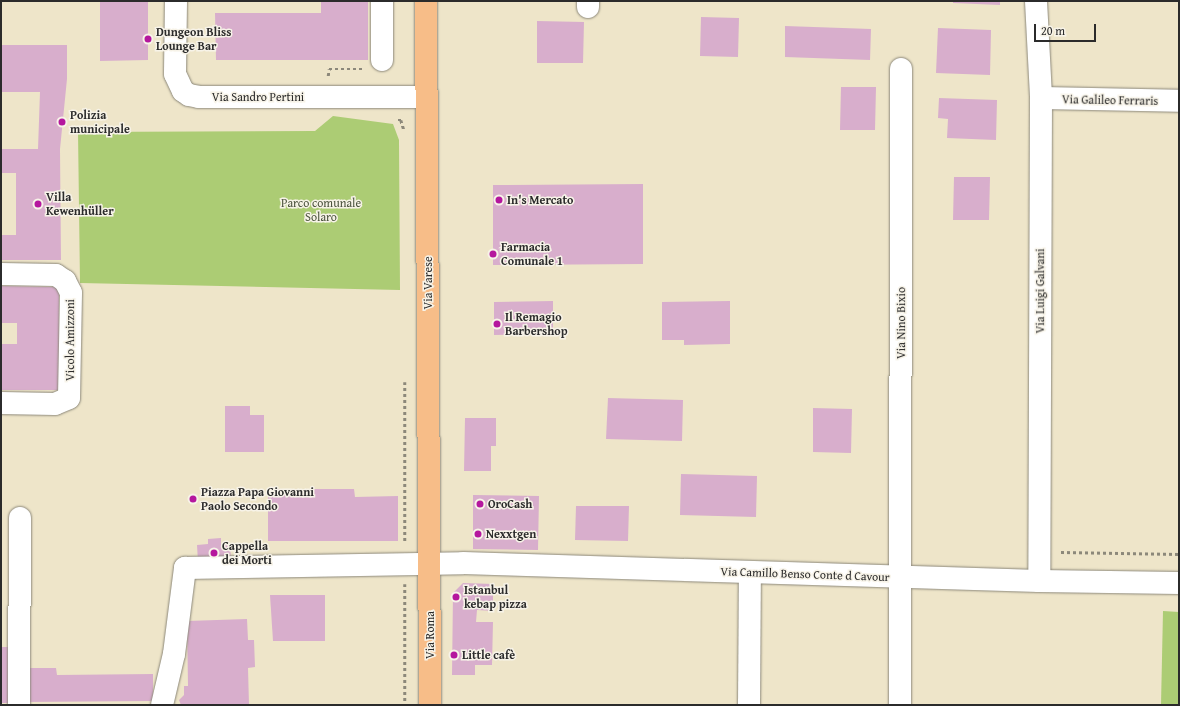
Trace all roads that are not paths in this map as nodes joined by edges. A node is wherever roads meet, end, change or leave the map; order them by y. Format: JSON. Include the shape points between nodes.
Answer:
{"nodes":[{"id":1,"x":176,"y":1,"type":"edge"},
{"id":2,"x":382,"y":1,"type":"edge"},
{"id":3,"x":426,"y":1,"type":"edge"},
{"id":4,"x":1036,"y":1,"type":"edge"},
{"id":5,"x":382,"y":60,"type":"road end"},
{"id":6,"x":901,"y":69,"type":"dead end"},
{"id":7,"x":427,"y":97,"type":"junction"},
{"id":8,"x":1042,"y":98,"type":"junction"},
{"id":9,"x":1179,"y":101,"type":"edge"},
{"id":10,"x":1,"y":274,"type":"edge"},
{"id":11,"x":1,"y":403,"type":"edge"},
{"id":12,"x":20,"y":518,"type":"dead end"},
{"id":13,"x":430,"y":564,"type":"junction"},
{"id":14,"x":750,"y":572,"type":"junction"},
{"id":15,"x":901,"y":577,"type":"junction"},
{"id":16,"x":1039,"y":581,"type":"junction"},
{"id":17,"x":1179,"y":583,"type":"edge"},
{"id":18,"x":19,"y":705,"type":"edge"},
{"id":19,"x":162,"y":705,"type":"edge"},
{"id":20,"x":430,"y":705,"type":"edge"},
{"id":21,"x":749,"y":705,"type":"edge"},
{"id":22,"x":900,"y":705,"type":"edge"}],
"edges":[{"from":1,"to":7,"type":"street","name":"Via Sandro Pertini","via":[[175,74],[183,91],[188,95]]},
{"from":2,"to":5,"type":"street"},
{"from":3,"to":7,"type":"main road","name":"Via Varese"},
{"from":4,"to":8,"type":"street","name":"Via Luigi Galvani"},
{"from":6,"to":15,"type":"street","name":"Via Nino Bixio"},
{"from":7,"to":13,"type":"main road","name":"Via Varese","via":[[427,535]]},
{"from":8,"to":9,"type":"street","name":"Via Galileo Ferraris"},
{"from":8,"to":16,"type":"street","name":"Via Luigi Galvani"},
{"from":10,"to":11,"type":"street","name":"Vicolo Amizzoni","via":[[56,275],[65,281],[70,293],[70,316],[69,398],[56,404]]},
{"from":12,"to":18,"type":"street"},
{"from":13,"to":14,"type":"street","name":"Via Camillo Benso Conte d Cavour"},
{"from":13,"to":19,"type":"street","name":"Via Camillo Benso Conte d Cavour","via":[[185,568],[174,654]]},
{"from":13,"to":20,"type":"main road","name":"Via Roma"},
{"from":14,"to":15,"type":"street","name":"Via Camillo Benso Conte d Cavour"},
{"from":14,"to":21,"type":"street"},
{"from":15,"to":16,"type":"street","name":"Via Camillo Benso Conte d Cavour"},
{"from":15,"to":22,"type":"street","name":"Via Nino Bixio"},
{"from":16,"to":17,"type":"street","name":"Via Camillo Benso Conte d Cavour"}]}
